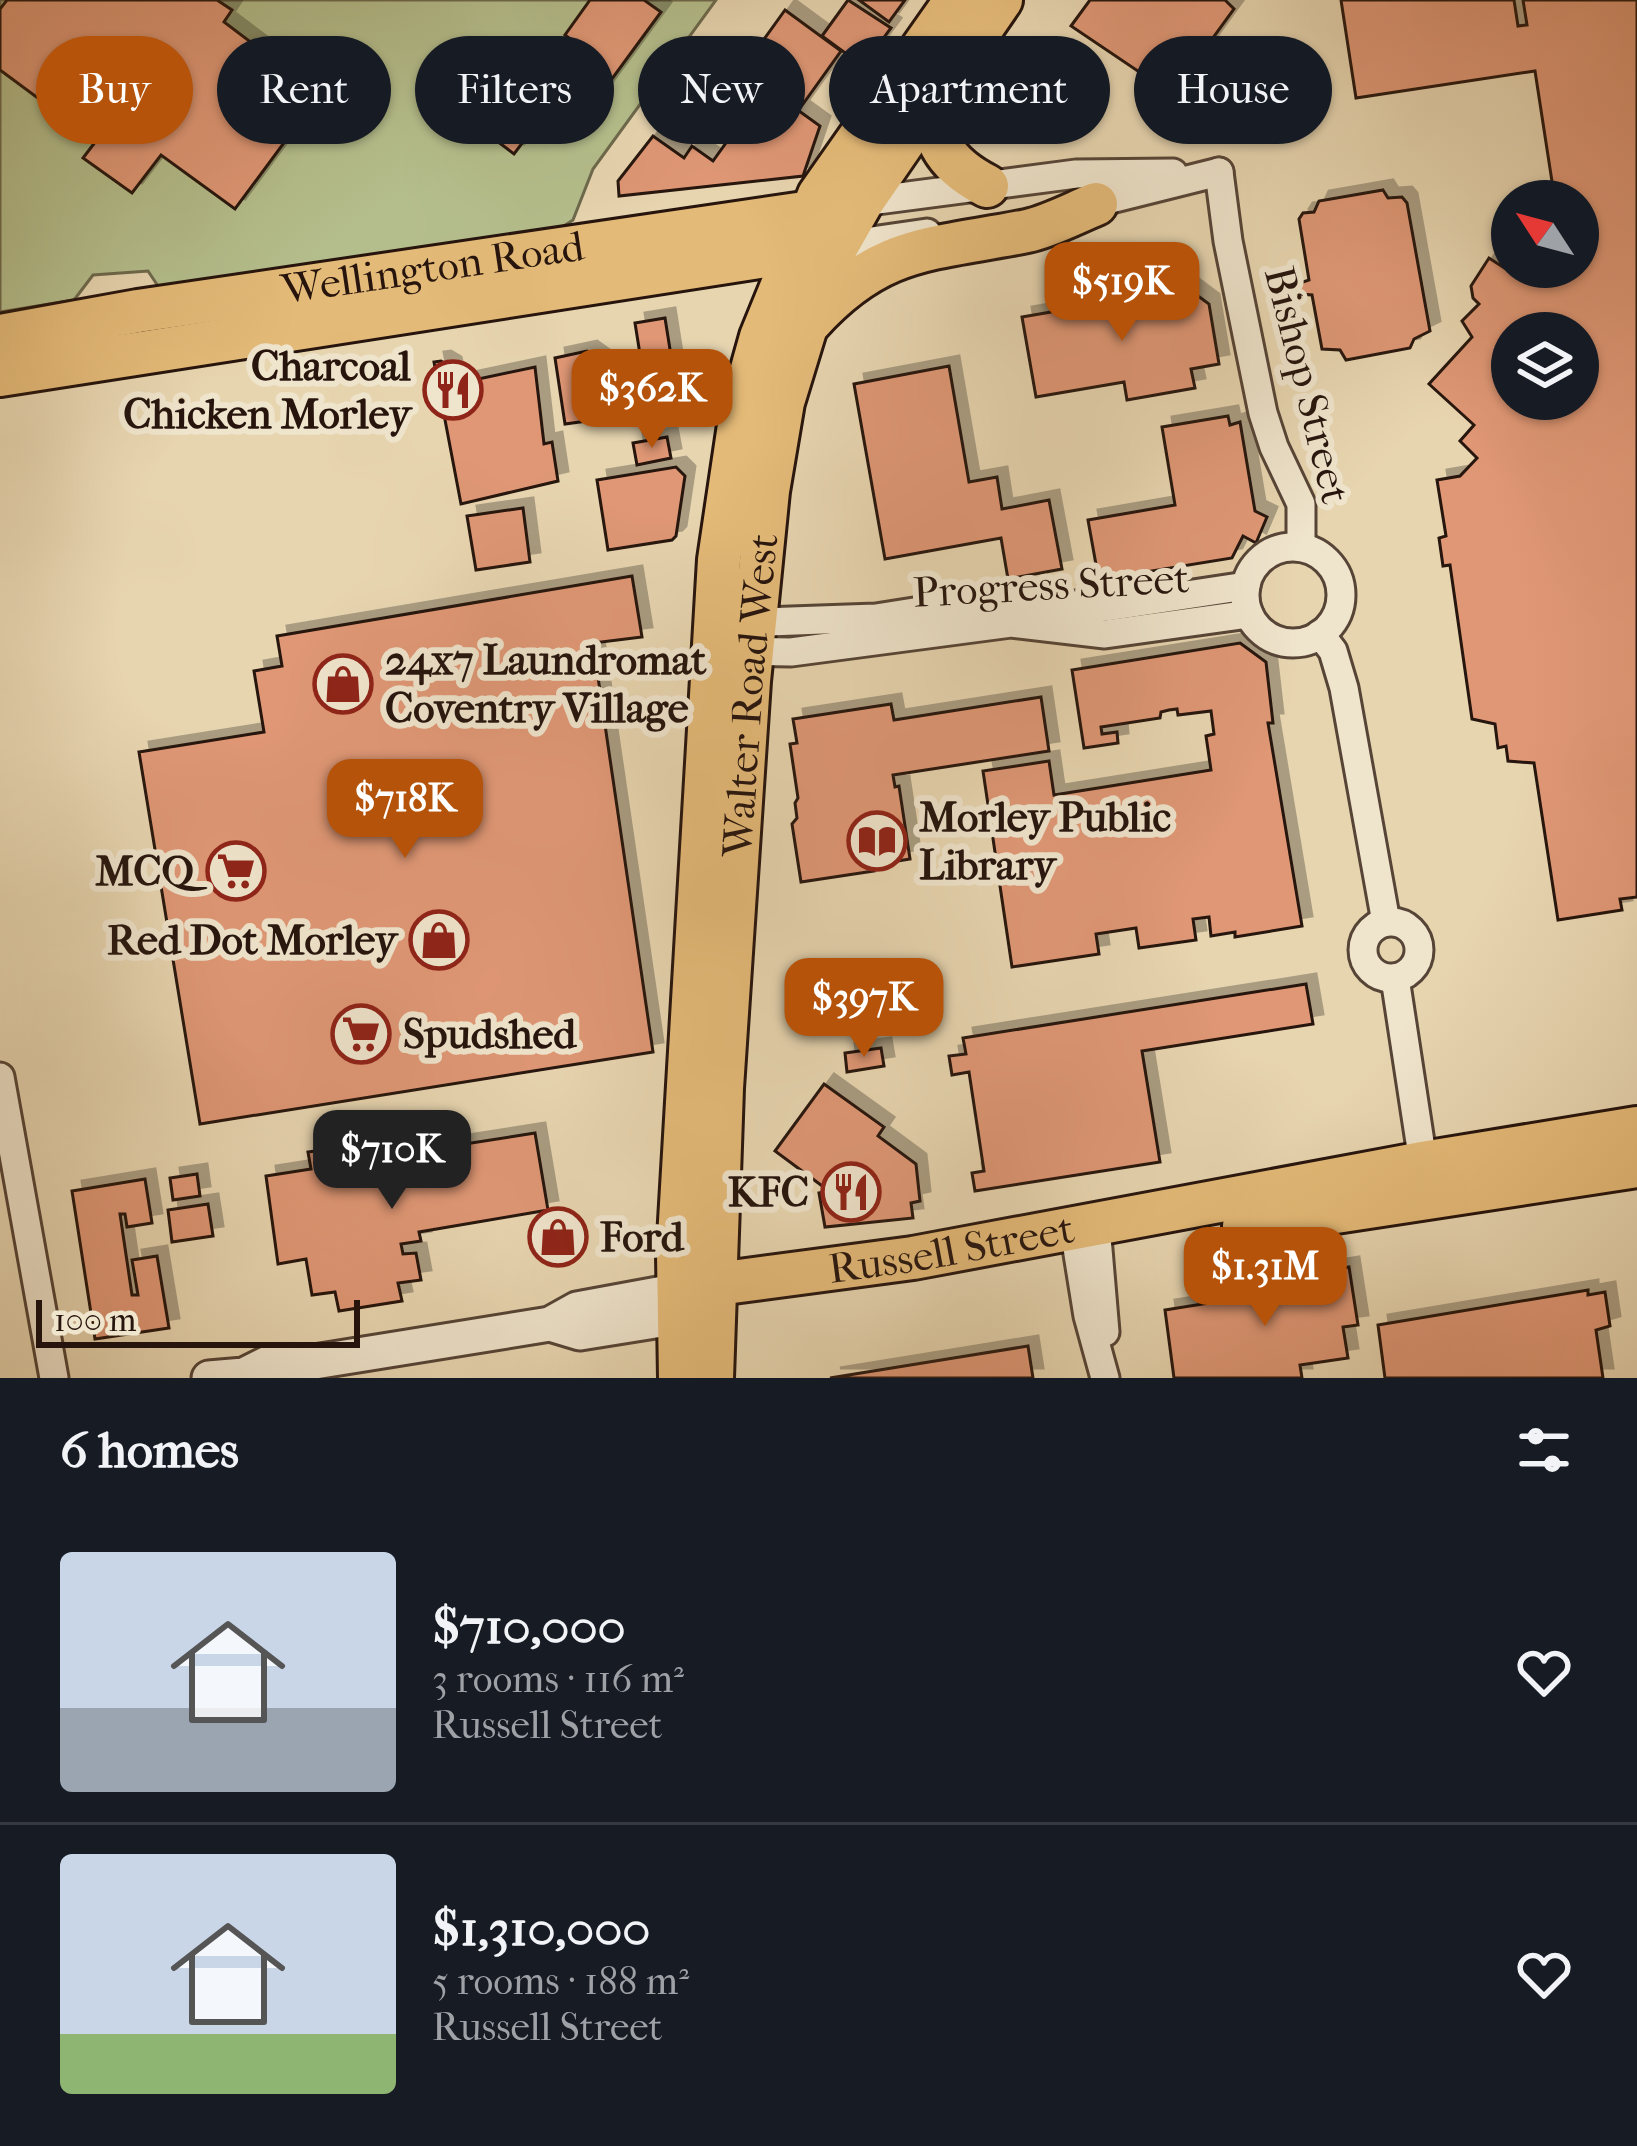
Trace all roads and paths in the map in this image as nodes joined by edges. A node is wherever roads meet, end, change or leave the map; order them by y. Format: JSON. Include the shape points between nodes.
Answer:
{"nodes":[{"id":1,"x":956,"y":0,"type":"edge"},
{"id":2,"x":1001,"y":0,"type":"edge"},
{"id":3,"x":976,"y":36,"type":"edge"},
{"id":4,"x":901,"y":144,"type":"edge"},
{"id":5,"x":939,"y":144,"type":"edge"},
{"id":6,"x":1219,"y":172,"type":"junction"},
{"id":7,"x":987,"y":186,"type":"junction"},
{"id":8,"x":862,"y":202,"type":"junction"},
{"id":9,"x":1096,"y":204,"type":"junction"},
{"id":10,"x":814,"y":237,"type":"junction"},
{"id":11,"x":703,"y":265,"type":"junction"},
{"id":12,"x":806,"y":327,"type":"junction"},
{"id":13,"x":0,"y":336,"type":"edge"},
{"id":14,"x":761,"y":337,"type":"junction"},
{"id":15,"x":0,"y":375,"type":"edge"},
{"id":16,"x":1301,"y":547,"type":"junction"},
{"id":17,"x":1248,"y":600,"type":"junction"},
{"id":18,"x":1320,"y":634,"type":"junction"},
{"id":19,"x":734,"y":637,"type":"junction"},
{"id":20,"x":1387,"y":922,"type":"junction"},
{"id":21,"x":1395,"y":978,"type":"junction"},
{"id":22,"x":0,"y":1081,"type":"edge"},
{"id":23,"x":1637,"y":1128,"type":"edge"},
{"id":24,"x":1637,"y":1166,"type":"edge"},
{"id":25,"x":1426,"y":1181,"type":"junction"},
{"id":26,"x":1087,"y":1240,"type":"junction"},
{"id":27,"x":697,"y":1300,"type":"junction"},
{"id":28,"x":350,"y":1367,"type":"edge"},
{"id":29,"x":1104,"y":1372,"type":"edge"},
{"id":30,"x":54,"y":1378,"type":"edge"},
{"id":31,"x":209,"y":1378,"type":"edge"},
{"id":32,"x":680,"y":1378,"type":"edge"},
{"id":33,"x":712,"y":1378,"type":"edge"}],
"edges":[{"from":1,"to":10,"type":"main road","name":"Walter Road West","via":[[842,159]]},
{"from":2,"to":3,"type":"main road"},
{"from":4,"to":8,"type":"main road"},
{"from":5,"to":7,"type":"main road","via":[[963,173]]},
{"from":6,"to":7,"type":"street","via":[[1076,174]]},
{"from":6,"to":9,"type":"street"},
{"from":6,"to":16,"type":"street","name":"Bishop Street","via":[[1263,413],[1301,504]]},
{"from":7,"to":8,"type":"street"},
{"from":8,"to":10,"type":"main road","name":"Wellington Road"},
{"from":9,"to":10,"type":"street"},
{"from":9,"to":12,"type":"main road","via":[[1032,230],[907,253],[831,298]]},
{"from":10,"to":11,"type":"main road","name":"Wellington Road"},
{"from":10,"to":12,"type":"main road","name":"Walter Road West"},
{"from":10,"to":13,"type":"main road","name":"Wellington Road","via":[[753,218]]},
{"from":10,"to":14,"type":"main road","name":"Walter Road West"},
{"from":11,"to":14,"type":"main road","via":[[745,290]]},
{"from":11,"to":15,"type":"main road","name":"Wellington Road"},
{"from":12,"to":19,"type":"main road","name":"Walter Road West"},
{"from":14,"to":19,"type":"main road","name":"Walter Road West","via":[[730,473]]},
{"from":16,"to":17,"type":"street","via":[[1260,559]]},
{"from":16,"to":18,"type":"street","via":[[1324,558],[1338,578],[1340,603]]},
{"from":17,"to":18,"type":"street","via":[[1272,638]]},
{"from":17,"to":19,"type":"street","name":"Progress Street","via":[[1105,634],[1010,622],[791,652]]},
{"from":18,"to":20,"type":"street","via":[[1344,688]]},
{"from":19,"to":27,"type":"main road","name":"Walter Road West","via":[[687,1094]]},
{"from":20,"to":21,"type":"street","via":[[1409,928],[1419,949],[1415,965]]},
{"from":20,"to":21,"type":"street","via":[[1366,936],[1363,953],[1373,972]]},
{"from":21,"to":25,"type":"street"},
{"from":22,"to":30,"type":"street"},
{"from":23,"to":25,"type":"main road","name":"Russell Street"},
{"from":24,"to":25,"type":"main road","name":"Russell Street"},
{"from":25,"to":26,"type":"main road","name":"Russell Street"},
{"from":26,"to":27,"type":"main road","name":"Russell Street","via":[[848,1268]]},
{"from":26,"to":29,"type":"street","via":[[1106,1316]]},
{"from":27,"to":28,"type":"street","name":"Russell Street","via":[[578,1309],[550,1324]]},
{"from":27,"to":32,"type":"main road","name":"Walter Road West"},
{"from":27,"to":33,"type":"main road","name":"Walter Road West"},
{"from":28,"to":31,"type":"street","name":"Russell Street","via":[[270,1363]]}]}
